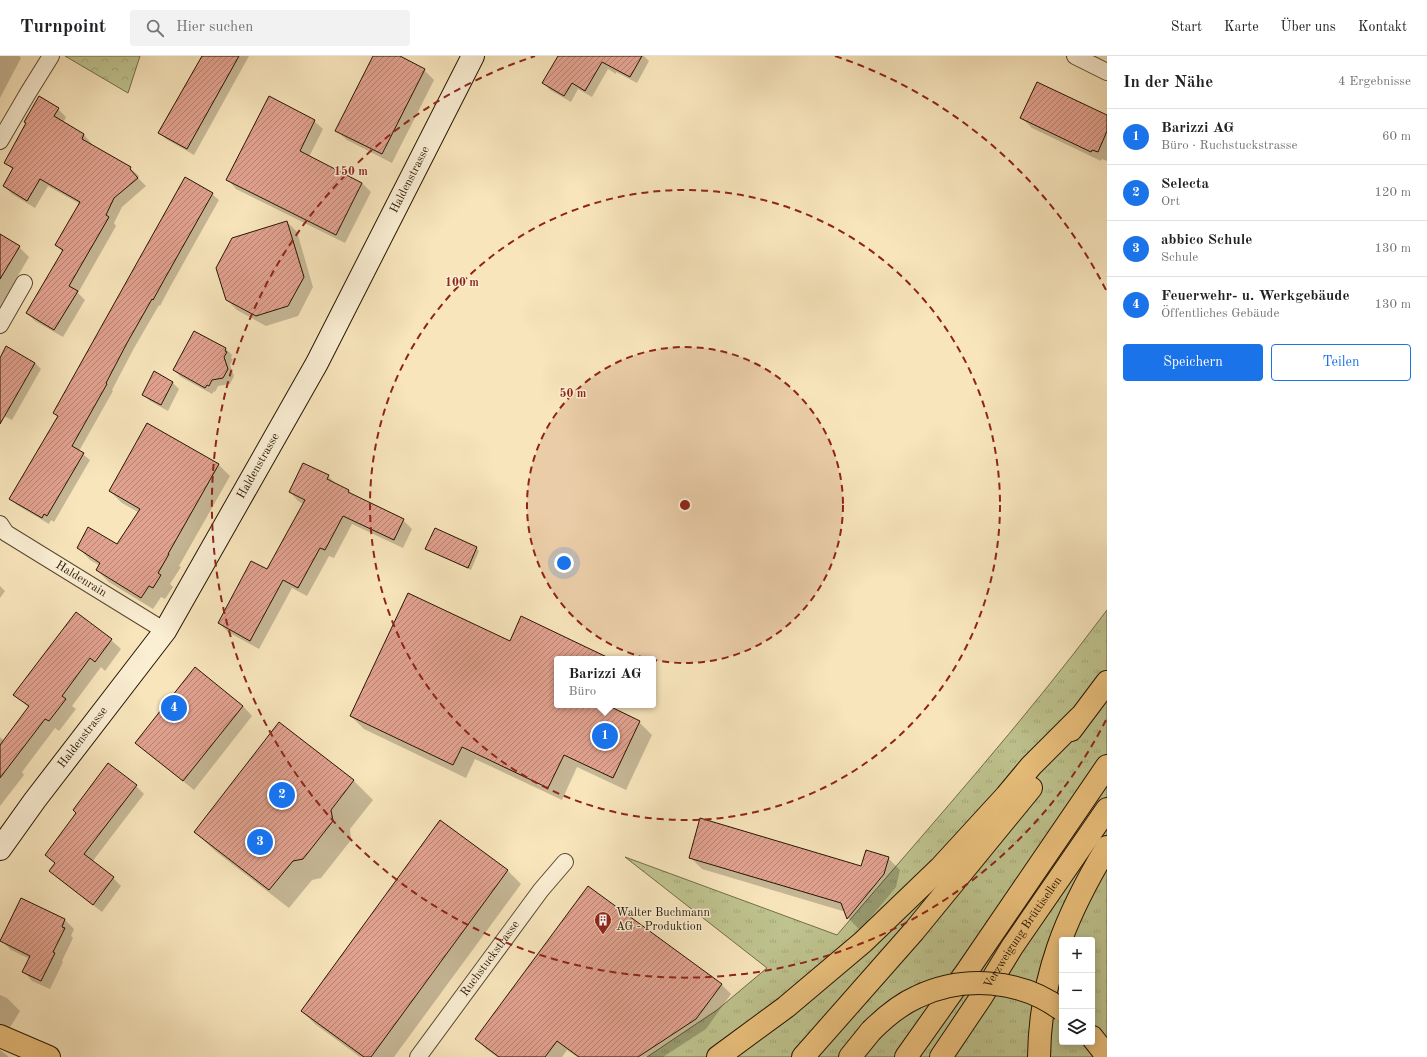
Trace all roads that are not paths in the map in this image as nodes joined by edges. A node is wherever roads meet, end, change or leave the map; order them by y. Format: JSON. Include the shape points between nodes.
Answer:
{"nodes":[{"id":1,"x":51,"y":56,"type":"edge"},
{"id":2,"x":473,"y":56,"type":"edge"},
{"id":3,"x":1075,"y":56,"type":"edge"},
{"id":4,"x":1107,"y":72,"type":"edge"},
{"id":5,"x":0,"y":141,"type":"edge"},
{"id":6,"x":24,"y":283,"type":"dead end"},
{"id":7,"x":0,"y":325,"type":"edge"},
{"id":8,"x":0,"y":524,"type":"edge"},
{"id":9,"x":165,"y":631,"type":"junction"},
{"id":10,"x":1107,"y":682,"type":"edge"},
{"id":11,"x":1079,"y":718,"type":"junction"},
{"id":12,"x":1107,"y":766,"type":"edge"},
{"id":13,"x":1107,"y":809,"type":"edge"},
{"id":14,"x":1107,"y":847,"type":"edge"},
{"id":15,"x":0,"y":849,"type":"edge"},
{"id":16,"x":565,"y":862,"type":"dead end"},
{"id":17,"x":1060,"y":1009,"type":"edge"},
{"id":18,"x":0,"y":1036,"type":"edge"},
{"id":19,"x":1095,"y":1041,"type":"edge"},
{"id":20,"x":1107,"y":1056,"type":"edge"},
{"id":21,"x":49,"y":1057,"type":"edge"},
{"id":22,"x":418,"y":1057,"type":"edge"},
{"id":23,"x":718,"y":1057,"type":"edge"},
{"id":24,"x":803,"y":1057,"type":"edge"},
{"id":25,"x":850,"y":1057,"type":"edge"},
{"id":26,"x":906,"y":1057,"type":"edge"},
{"id":27,"x":941,"y":1057,"type":"edge"},
{"id":28,"x":1039,"y":1057,"type":"edge"}],
"edges":[{"from":1,"to":5,"type":"street"},
{"from":2,"to":9,"type":"street","name":"Haldenstrasse","via":[[317,364]]},
{"from":3,"to":4,"type":"street"},
{"from":6,"to":7,"type":"street"},
{"from":8,"to":9,"type":"street","name":"Haldenrain","via":[[6,533]]},
{"from":9,"to":15,"type":"street","name":"Haldenstrasse"},
{"from":10,"to":11,"type":"highway"},
{"from":11,"to":23,"type":"highway","via":[[1031,766],[940,868],[863,942],[786,1007]]},
{"from":11,"to":24,"type":"highway","via":[[1042,774],[973,861]]},
{"from":12,"to":26,"type":"highway"},
{"from":13,"to":27,"type":"highway","name":"Verzweigung Brüttisellen","via":[[1012,947]]},
{"from":14,"to":28,"type":"highway","via":[[1066,925],[1048,976],[1042,1011]]},
{"from":16,"to":22,"type":"street","name":"Ruchstuckstrasse","via":[[541,890]]},
{"from":17,"to":25,"type":"highway","bridge":true,"via":[[1043,998],[999,984],[964,984],[940,988],[917,996],[894,1010],[871,1031]]},
{"from":18,"to":21,"type":"highway"},
{"from":19,"to":20,"type":"highway"}]}
